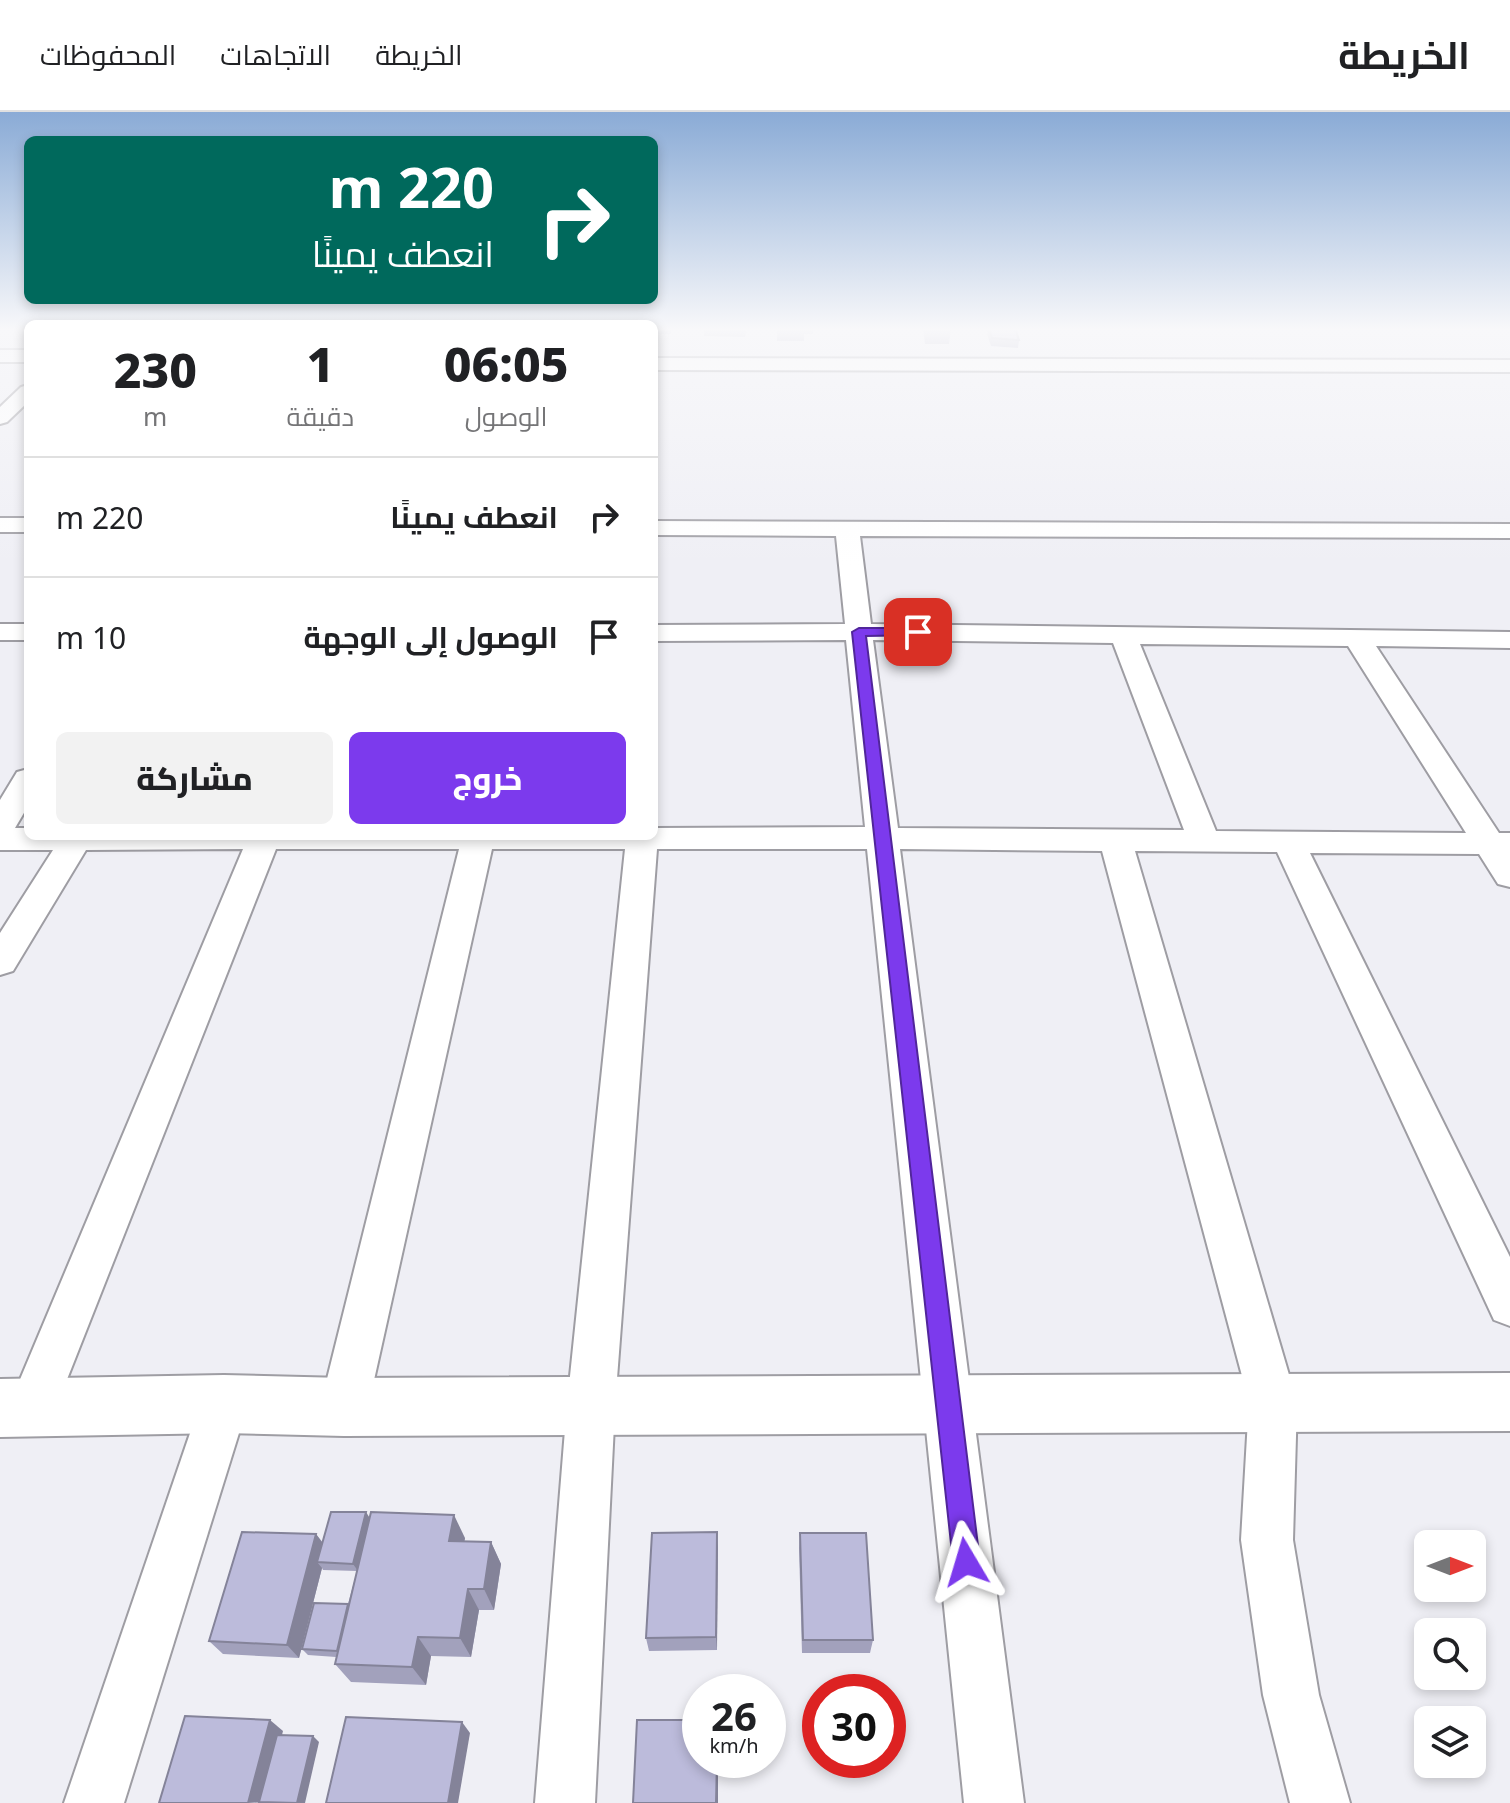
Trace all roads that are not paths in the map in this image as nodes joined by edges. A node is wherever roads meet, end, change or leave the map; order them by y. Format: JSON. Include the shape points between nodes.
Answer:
{"nodes":[{"id":1,"x":658,"y":528,"type":"edge"},
{"id":2,"x":847,"y":529,"type":"junction"},
{"id":3,"x":1510,"y":531,"type":"edge"},
{"id":4,"x":0,"y":632,"type":"edge"},
{"id":5,"x":24,"y":632,"type":"edge"},
{"id":6,"x":859,"y":632,"type":"junction"},
{"id":7,"x":658,"y":633,"type":"edge"},
{"id":8,"x":1123,"y":634,"type":"junction"},
{"id":9,"x":1356,"y":637,"type":"junction"},
{"id":10,"x":1510,"y":640,"type":"edge"},
{"id":11,"x":24,"y":786,"type":"edge"},
{"id":12,"x":0,"y":827,"type":"edge"},
{"id":13,"x":24,"y":838,"type":"edge"},
{"id":14,"x":658,"y":838,"type":"edge"},
{"id":15,"x":882,"y":838,"type":"junction"},
{"id":16,"x":0,"y":839,"type":"edge"},
{"id":17,"x":75,"y":840,"type":"edge"},
{"id":18,"x":264,"y":840,"type":"edge"},
{"id":19,"x":478,"y":840,"type":"edge"},
{"id":20,"x":642,"y":840,"type":"edge"},
{"id":21,"x":1115,"y":840,"type":"junction"},
{"id":22,"x":1204,"y":841,"type":"junction"},
{"id":23,"x":1288,"y":842,"type":"junction"},
{"id":24,"x":1500,"y":844,"type":"edge"},
{"id":25,"x":1510,"y":876,"type":"edge"},
{"id":26,"x":0,"y":962,"type":"edge"},
{"id":27,"x":1510,"y":1305,"type":"edge"},
{"id":28,"x":1273,"y":1402,"type":"junction"},
{"id":29,"x":1510,"y":1402,"type":"edge"},
{"id":30,"x":224,"y":1404,"type":"junction"},
{"id":31,"x":947,"y":1404,"type":"junction"},
{"id":32,"x":591,"y":1405,"type":"junction"},
{"id":33,"x":344,"y":1407,"type":"junction"},
{"id":34,"x":16,"y":1408,"type":"edge"},
{"id":35,"x":94,"y":1803,"type":"edge"},
{"id":36,"x":565,"y":1803,"type":"edge"},
{"id":37,"x":994,"y":1803,"type":"edge"},
{"id":38,"x":1320,"y":1803,"type":"edge"}],
"edges":[{"from":1,"to":2,"type":"street"},
{"from":2,"to":3,"type":"street"},
{"from":2,"to":6,"type":"street"},
{"from":4,"to":5,"type":"street"},
{"from":6,"to":7,"type":"street"},
{"from":6,"to":8,"type":"street"},
{"from":6,"to":15,"type":"street"},
{"from":8,"to":9,"type":"street"},
{"from":8,"to":22,"type":"street"},
{"from":9,"to":10,"type":"street"},
{"from":9,"to":24,"type":"street"},
{"from":11,"to":12,"type":"street"},
{"from":13,"to":16,"type":"street"},
{"from":14,"to":15,"type":"street"},
{"from":15,"to":21,"type":"street"},
{"from":15,"to":31,"type":"street"},
{"from":17,"to":26,"type":"street"},
{"from":18,"to":34,"type":"street"},
{"from":19,"to":33,"type":"street"},
{"from":20,"to":32,"type":"street"},
{"from":21,"to":22,"type":"street"},
{"from":21,"to":28,"type":"street"},
{"from":22,"to":23,"type":"street"},
{"from":23,"to":24,"type":"street"},
{"from":23,"to":27,"type":"street"},
{"from":24,"to":25,"type":"street"},
{"from":28,"to":29,"type":"street"},
{"from":28,"to":31,"type":"street"},
{"from":28,"to":38,"type":"street","via":[[1267,1540],[1291,1695]]},
{"from":30,"to":33,"type":"street"},
{"from":30,"to":34,"type":"street"},
{"from":30,"to":35,"type":"street"},
{"from":31,"to":32,"type":"street"},
{"from":31,"to":37,"type":"street"},
{"from":32,"to":33,"type":"street"},
{"from":32,"to":36,"type":"street"}]}
